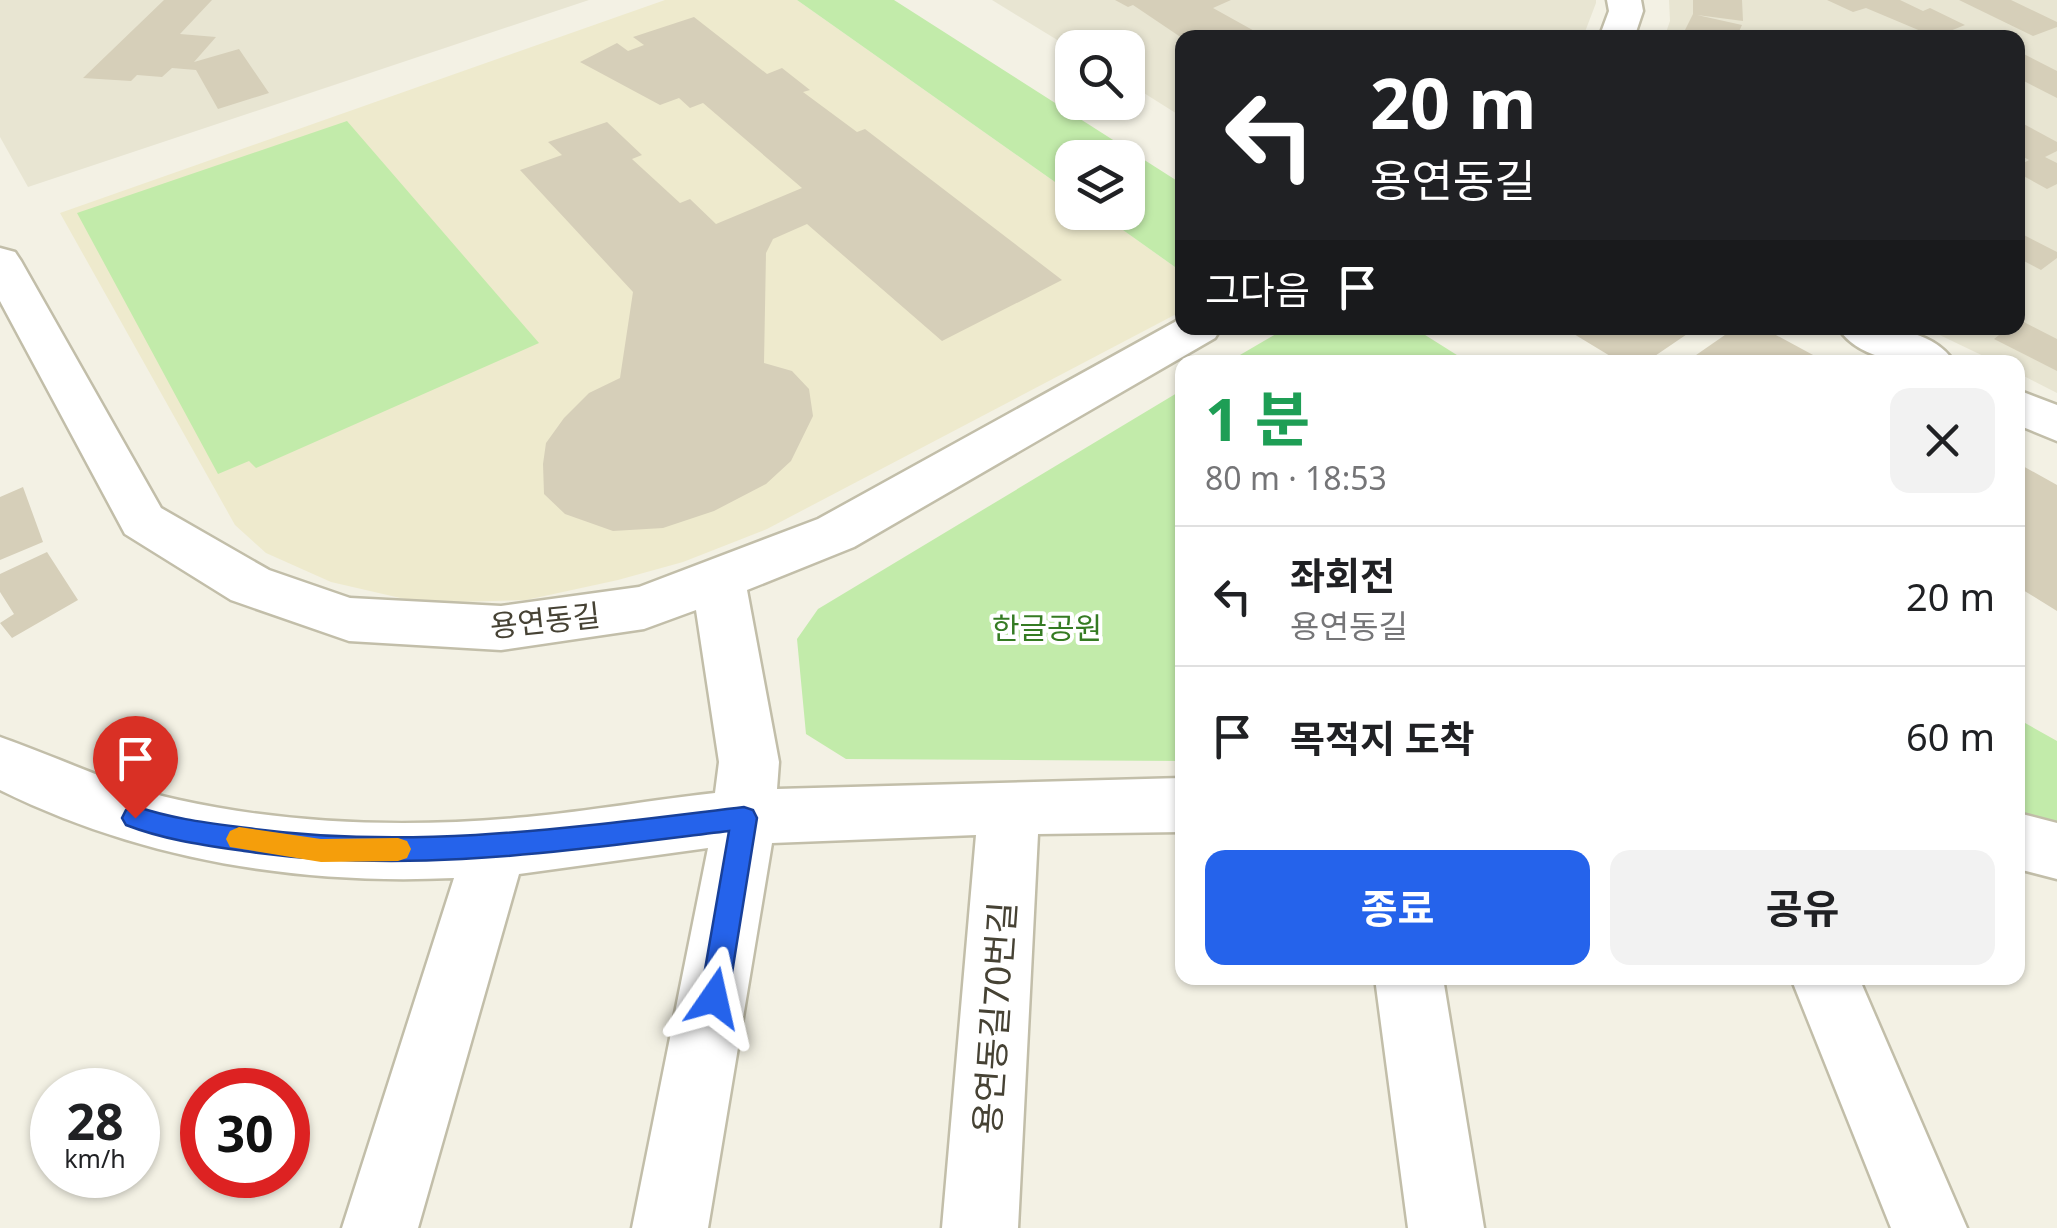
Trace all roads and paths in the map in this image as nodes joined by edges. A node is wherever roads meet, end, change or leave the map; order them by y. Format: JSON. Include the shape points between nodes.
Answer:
{"nodes":[{"id":1,"x":1624,"y":0,"type":"edge"},
{"id":2,"x":1619,"y":30,"type":"edge"},
{"id":3,"x":0,"y":261,"type":"edge"},
{"id":4,"x":1187,"y":335,"type":"edge"},
{"id":5,"x":1875,"y":335,"type":"edge"},
{"id":6,"x":1917,"y":355,"type":"edge"},
{"id":7,"x":2025,"y":409,"type":"edge"},
{"id":8,"x":2057,"y":424,"type":"edge"},
{"id":9,"x":718,"y":579,"type":"junction"},
{"id":10,"x":0,"y":762,"type":"edge"},
{"id":11,"x":1175,"y":806,"type":"edge"},
{"id":12,"x":1009,"y":808,"type":"junction"},
{"id":13,"x":744,"y":818,"type":"junction"},
{"id":14,"x":2025,"y":843,"type":"edge"},
{"id":15,"x":495,"y":848,"type":"junction"},
{"id":16,"x":2057,"y":851,"type":"edge"},
{"id":17,"x":1410,"y":985,"type":"edge"},
{"id":18,"x":1828,"y":985,"type":"edge"},
{"id":19,"x":380,"y":1228,"type":"edge"},
{"id":20,"x":670,"y":1228,"type":"edge"},
{"id":21,"x":980,"y":1228,"type":"edge"},
{"id":22,"x":1446,"y":1228,"type":"edge"},
{"id":23,"x":1929,"y":1228,"type":"edge"}],
"edges":[{"from":1,"to":2,"type":"street"},
{"from":3,"to":9,"type":"street","name":"용연동길","via":[[143,521],[250,585],[350,618],[501,628],[644,608]]},
{"from":4,"to":9,"type":"street","name":"용연동길","via":[[836,533]]},
{"from":5,"to":6,"type":"street"},
{"from":7,"to":8,"type":"street"},
{"from":9,"to":13,"type":"street","via":[[748,762]]},
{"from":10,"to":15,"type":"street","via":[[42,785],[166,828],[321,850]]},
{"from":11,"to":12,"type":"street"},
{"from":12,"to":13,"type":"street"},
{"from":12,"to":21,"type":"street","name":"용연동길70번길"},
{"from":13,"to":15,"type":"street"},
{"from":13,"to":20,"type":"street"},
{"from":14,"to":16,"type":"street"},
{"from":15,"to":19,"type":"street"},
{"from":17,"to":22,"type":"street"},
{"from":18,"to":23,"type":"street"}]}
